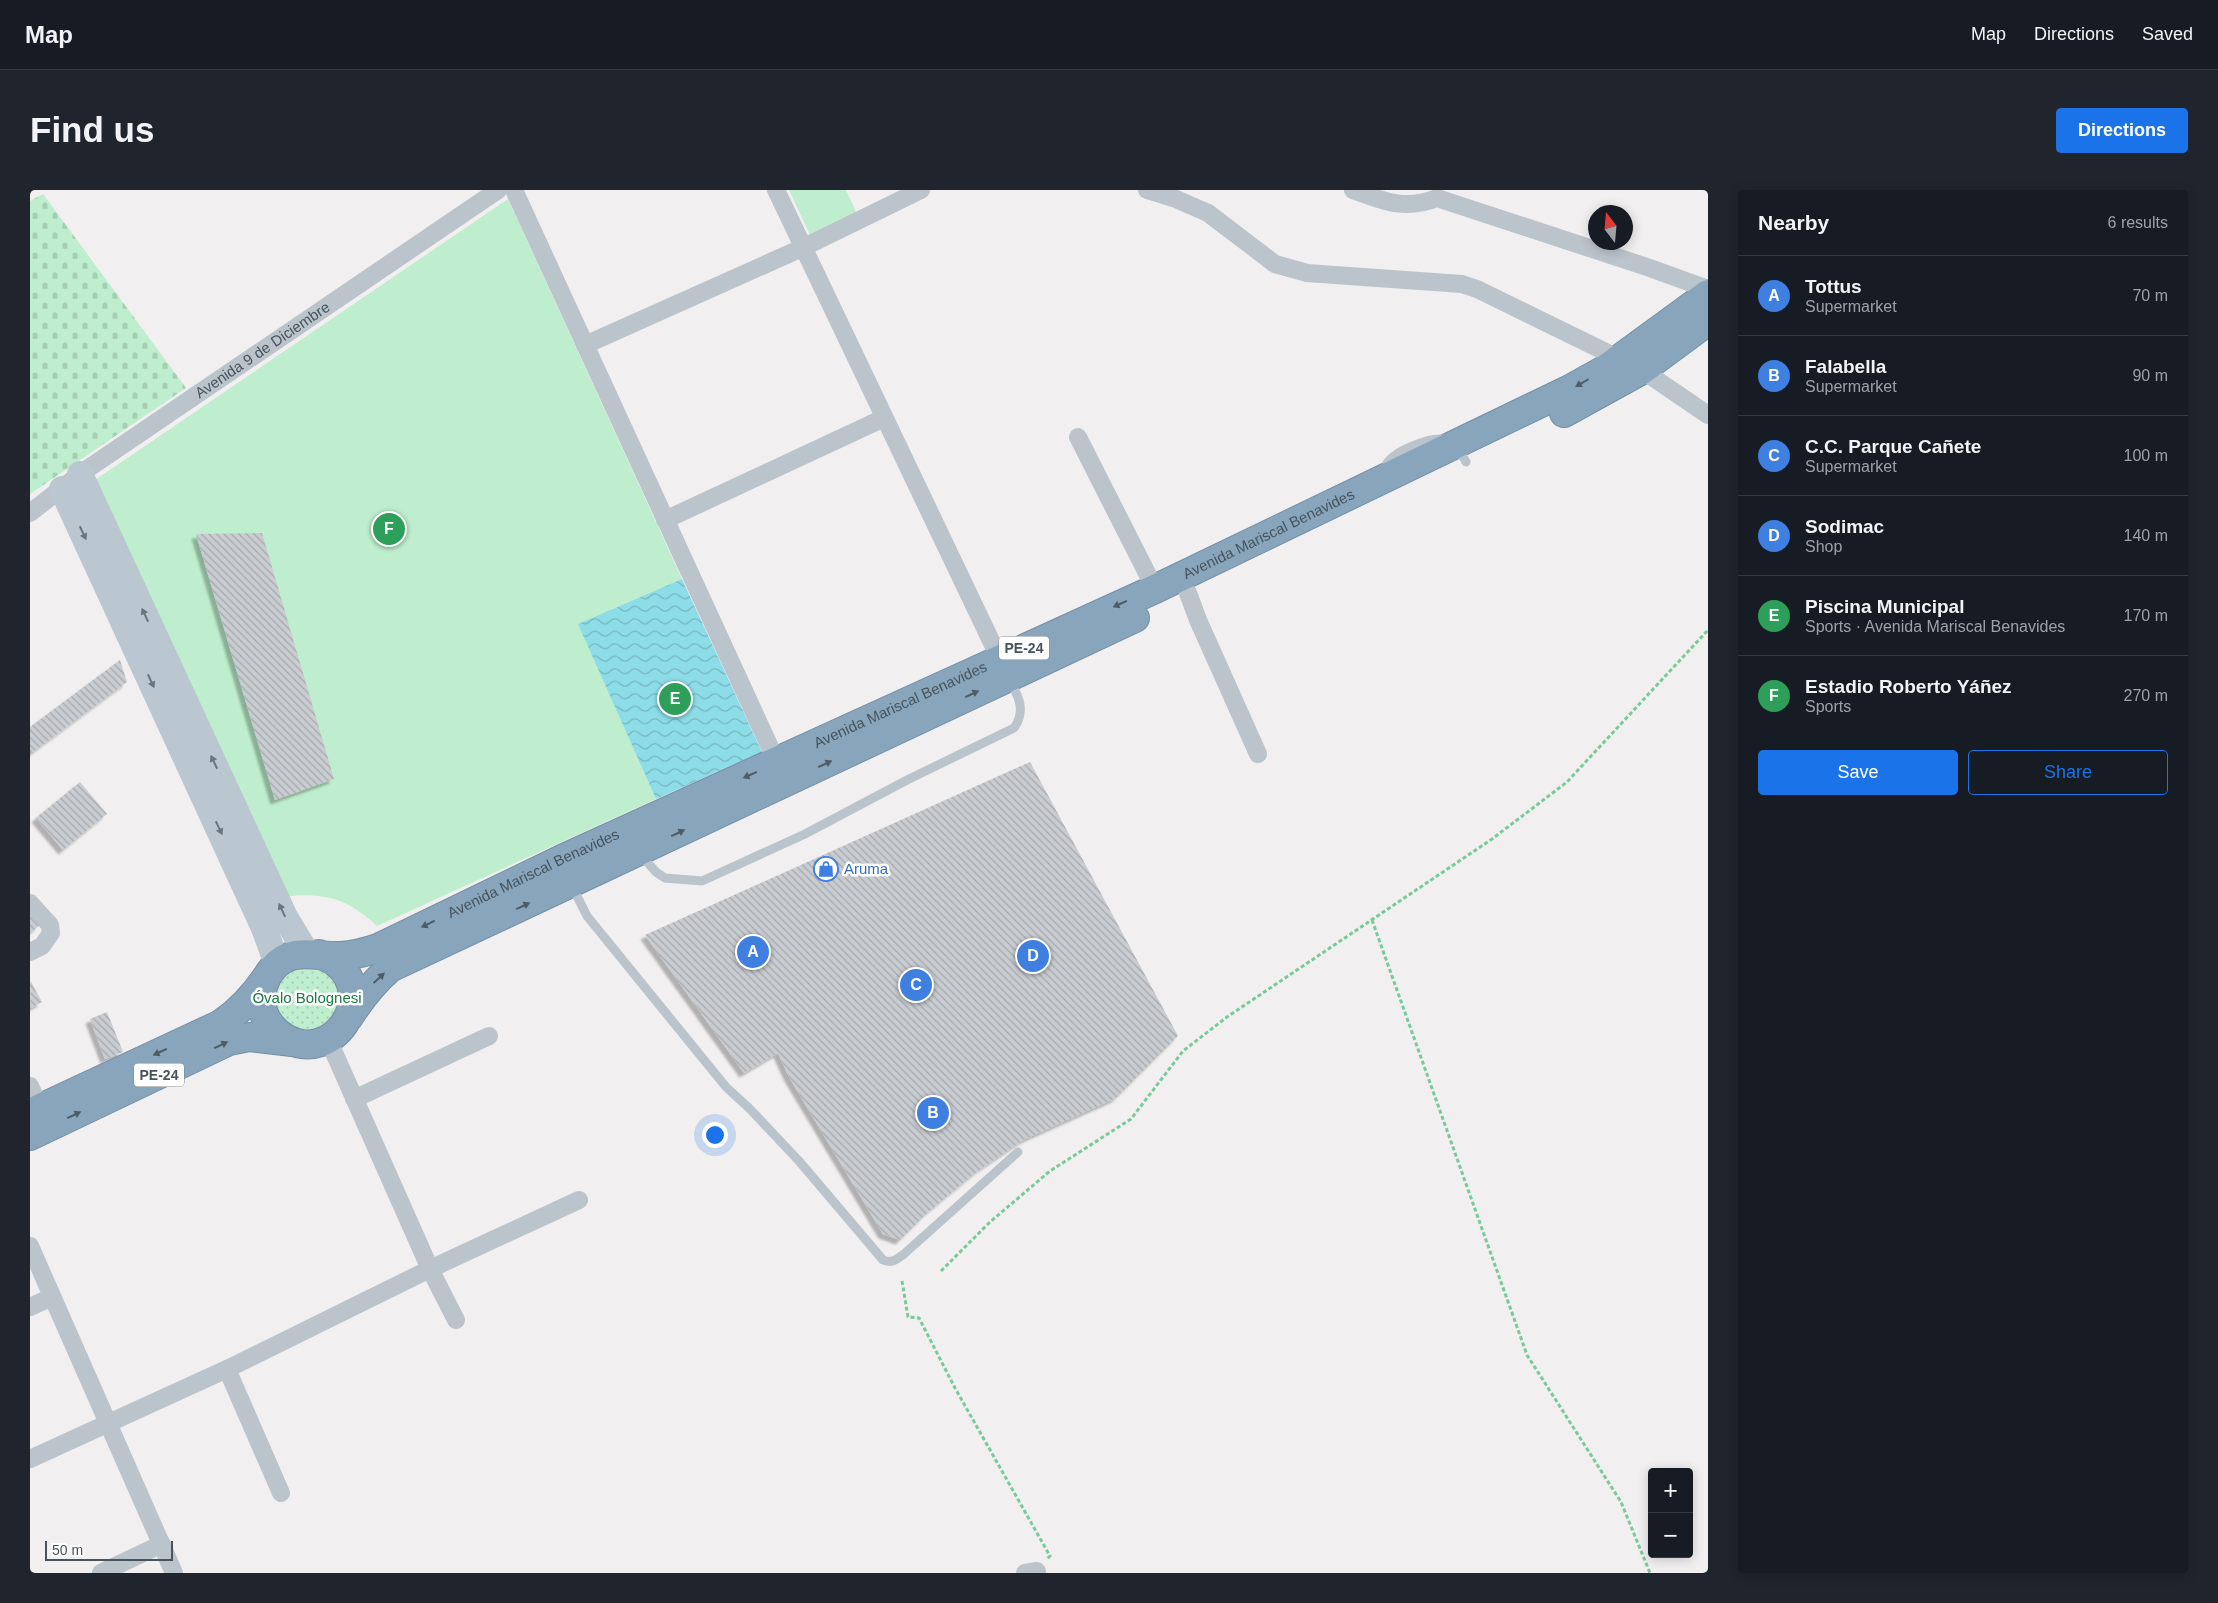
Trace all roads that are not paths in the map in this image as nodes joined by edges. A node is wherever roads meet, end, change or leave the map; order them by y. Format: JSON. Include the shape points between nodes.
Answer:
{"nodes":[{"id":1,"x":498,"y":190,"type":"edge"},
{"id":2,"x":514,"y":190,"type":"edge"},
{"id":3,"x":776,"y":190,"type":"edge"},
{"id":4,"x":921,"y":190,"type":"edge"},
{"id":5,"x":1147,"y":190,"type":"edge"},
{"id":6,"x":1353,"y":190,"type":"edge"},
{"id":7,"x":1440,"y":194,"type":"edge"},
{"id":8,"x":802,"y":248,"type":"junction"},
{"id":9,"x":1708,"y":290,"type":"edge"},
{"id":10,"x":1708,"y":294,"type":"edge"},
{"id":11,"x":1708,"y":322,"type":"edge"},
{"id":12,"x":585,"y":345,"type":"junction"},
{"id":13,"x":1658,"y":346,"type":"junction"},
{"id":14,"x":1631,"y":364,"type":"junction"},
{"id":15,"x":1708,"y":415,"type":"edge"},
{"id":16,"x":884,"y":418,"type":"junction"},
{"id":17,"x":1078,"y":437,"type":"dead end"},
{"id":18,"x":1461,"y":453,"type":"junction"},
{"id":19,"x":71,"y":482,"type":"junction"},
{"id":20,"x":30,"y":513,"type":"edge"},
{"id":21,"x":665,"y":520,"type":"junction"},
{"id":22,"x":1155,"y":589,"type":"junction"},
{"id":23,"x":1188,"y":593,"type":"junction"},
{"id":24,"x":1004,"y":668,"type":"junction"},
{"id":25,"x":1258,"y":754,"type":"dead end"},
{"id":26,"x":781,"y":772,"type":"junction"},
{"id":27,"x":638,"y":852,"type":"junction"},
{"id":28,"x":566,"y":871,"type":"junction"},
{"id":29,"x":30,"y":902,"type":"edge"},
{"id":30,"x":30,"y":952,"type":"edge"},
{"id":31,"x":313,"y":953,"type":"junction"},
{"id":32,"x":272,"y":969,"type":"junction"},
{"id":33,"x":349,"y":1017,"type":"junction"},
{"id":34,"x":489,"y":1036,"type":"dead end"},
{"id":35,"x":328,"y":1040,"type":"junction"},
{"id":36,"x":292,"y":1042,"type":"junction"},
{"id":37,"x":354,"y":1099,"type":"junction"},
{"id":38,"x":33,"y":1102,"type":"edge"},
{"id":39,"x":30,"y":1136,"type":"edge"},
{"id":40,"x":1018,"y":1152,"type":"dead end"},
{"id":41,"x":579,"y":1200,"type":"dead end"},
{"id":42,"x":30,"y":1246,"type":"edge"},
{"id":43,"x":430,"y":1269,"type":"junction"},
{"id":44,"x":52,"y":1297,"type":"junction"},
{"id":45,"x":30,"y":1307,"type":"edge"},
{"id":46,"x":456,"y":1320,"type":"dead end"},
{"id":47,"x":227,"y":1369,"type":"junction"},
{"id":48,"x":108,"y":1424,"type":"junction"},
{"id":49,"x":30,"y":1459,"type":"edge"},
{"id":50,"x":281,"y":1493,"type":"dead end"},
{"id":51,"x":162,"y":1544,"type":"junction"},
{"id":52,"x":101,"y":1573,"type":"edge"},
{"id":53,"x":174,"y":1573,"type":"edge"}],
"edges":[{"from":1,"to":19,"type":"street","name":"Avenida 9 de Diciembre"},
{"from":2,"to":12,"type":"street"},
{"from":3,"to":8,"type":"street"},
{"from":4,"to":8,"type":"street"},
{"from":5,"to":14,"type":"street","via":[[1208,213],[1275,264],[1307,273],[1462,284]]},
{"from":6,"to":7,"type":"street","via":[[1387,202],[1414,205]]},
{"from":7,"to":9,"type":"street"},
{"from":8,"to":12,"type":"street"},
{"from":8,"to":16,"type":"street"},
{"from":10,"to":13,"type":"highway","name":"Avenida Mariscal Benavides","number":"PE-24"},
{"from":11,"to":13,"type":"highway","name":"Avenida Mariscal Benavides","number":"PE-24"},
{"from":12,"to":21,"type":"street"},
{"from":13,"to":14,"type":"highway","name":"Avenida Mariscal Benavides","number":"PE-24"},
{"from":14,"to":15,"type":"street"},
{"from":14,"to":18,"type":"highway","name":"Avenida Mariscal Benavides","number":"PE-24","via":[[1583,404]]},
{"from":16,"to":21,"type":"street"},
{"from":16,"to":24,"type":"street"},
{"from":17,"to":22,"type":"street"},
{"from":18,"to":22,"type":"highway","name":"Avenida Mariscal Benavides","number":"PE-24","via":[[1389,476]]},
{"from":18,"to":23,"type":"highway","name":"Avenida Mariscal Benavides","number":"PE-24"},
{"from":19,"to":20,"type":"street","name":"Avenida 9 de Diciembre"},
{"from":31,"to":19,"type":"street","one_way":true,"via":[[285,917]]},
{"from":19,"to":32,"type":"street","one_way":true,"via":[[264,928]]},
{"from":21,"to":26,"type":"street"},
{"from":22,"to":24,"type":"highway","name":"Avenida Mariscal Benavides","number":"PE-24","one_way":true},
{"from":23,"to":24,"type":"highway","name":"Avenida Mariscal Benavides","number":"PE-24"},
{"from":23,"to":25,"type":"street"},
{"from":24,"to":26,"type":"highway","name":"Avenida Mariscal Benavides","number":"PE-24"},
{"from":24,"to":27,"type":"lane","via":[[1020,698],[1020,720],[1014,728],[805,834],[702,881],[665,878]]},
{"from":27,"to":26,"type":"highway","name":"Avenida Mariscal Benavides","number":"PE-24","one_way":true},
{"from":26,"to":28,"type":"highway","name":"Avenida Mariscal Benavides","number":"PE-24","one_way":true},
{"from":27,"to":28,"type":"highway","name":"Avenida Mariscal Benavides","number":"PE-24"},
{"from":28,"to":31,"type":"highway","name":"Avenida Mariscal Benavides","number":"PE-24","one_way":true,"via":[[378,948],[349,955]]},
{"from":33,"to":28,"type":"highway","name":"Avenida Mariscal Benavides","number":"PE-24","one_way":true,"via":[[374,982],[390,968]]},
{"from":28,"to":40,"type":"lane","via":[[587,916],[726,1087],[800,1160],[883,1260],[895,1261],[904,1254]]},
{"from":29,"to":30,"type":"street","via":[[50,925],[51,933],[42,946]]},
{"from":31,"to":32,"type":"highway","via":[[290,956]]},
{"from":31,"to":33,"type":"highway","via":[[337,963],[349,979],[353,998]]},
{"from":32,"to":36,"type":"highway","via":[[262,990],[262,1006],[267,1022]]},
{"from":32,"to":38,"type":"highway","number":"PE-24","one_way":true,"via":[[253,997],[221,1024]]},
{"from":33,"to":35,"type":"highway","via":[[341,1030]]},
{"from":34,"to":37,"type":"street"},
{"from":35,"to":36,"type":"highway","via":[[310,1044]]},
{"from":35,"to":37,"type":"street"},
{"from":39,"to":36,"type":"highway","number":"PE-24","one_way":true,"via":[[230,1041],[249,1037]]},
{"from":37,"to":43,"type":"street"},
{"from":41,"to":43,"type":"street"},
{"from":42,"to":44,"type":"street"},
{"from":43,"to":46,"type":"street"},
{"from":43,"to":47,"type":"street"},
{"from":44,"to":45,"type":"street"},
{"from":44,"to":48,"type":"street"},
{"from":47,"to":48,"type":"street"},
{"from":47,"to":50,"type":"street"},
{"from":48,"to":49,"type":"street"},
{"from":48,"to":51,"type":"street"},
{"from":51,"to":52,"type":"street"},
{"from":51,"to":53,"type":"street"}]}
